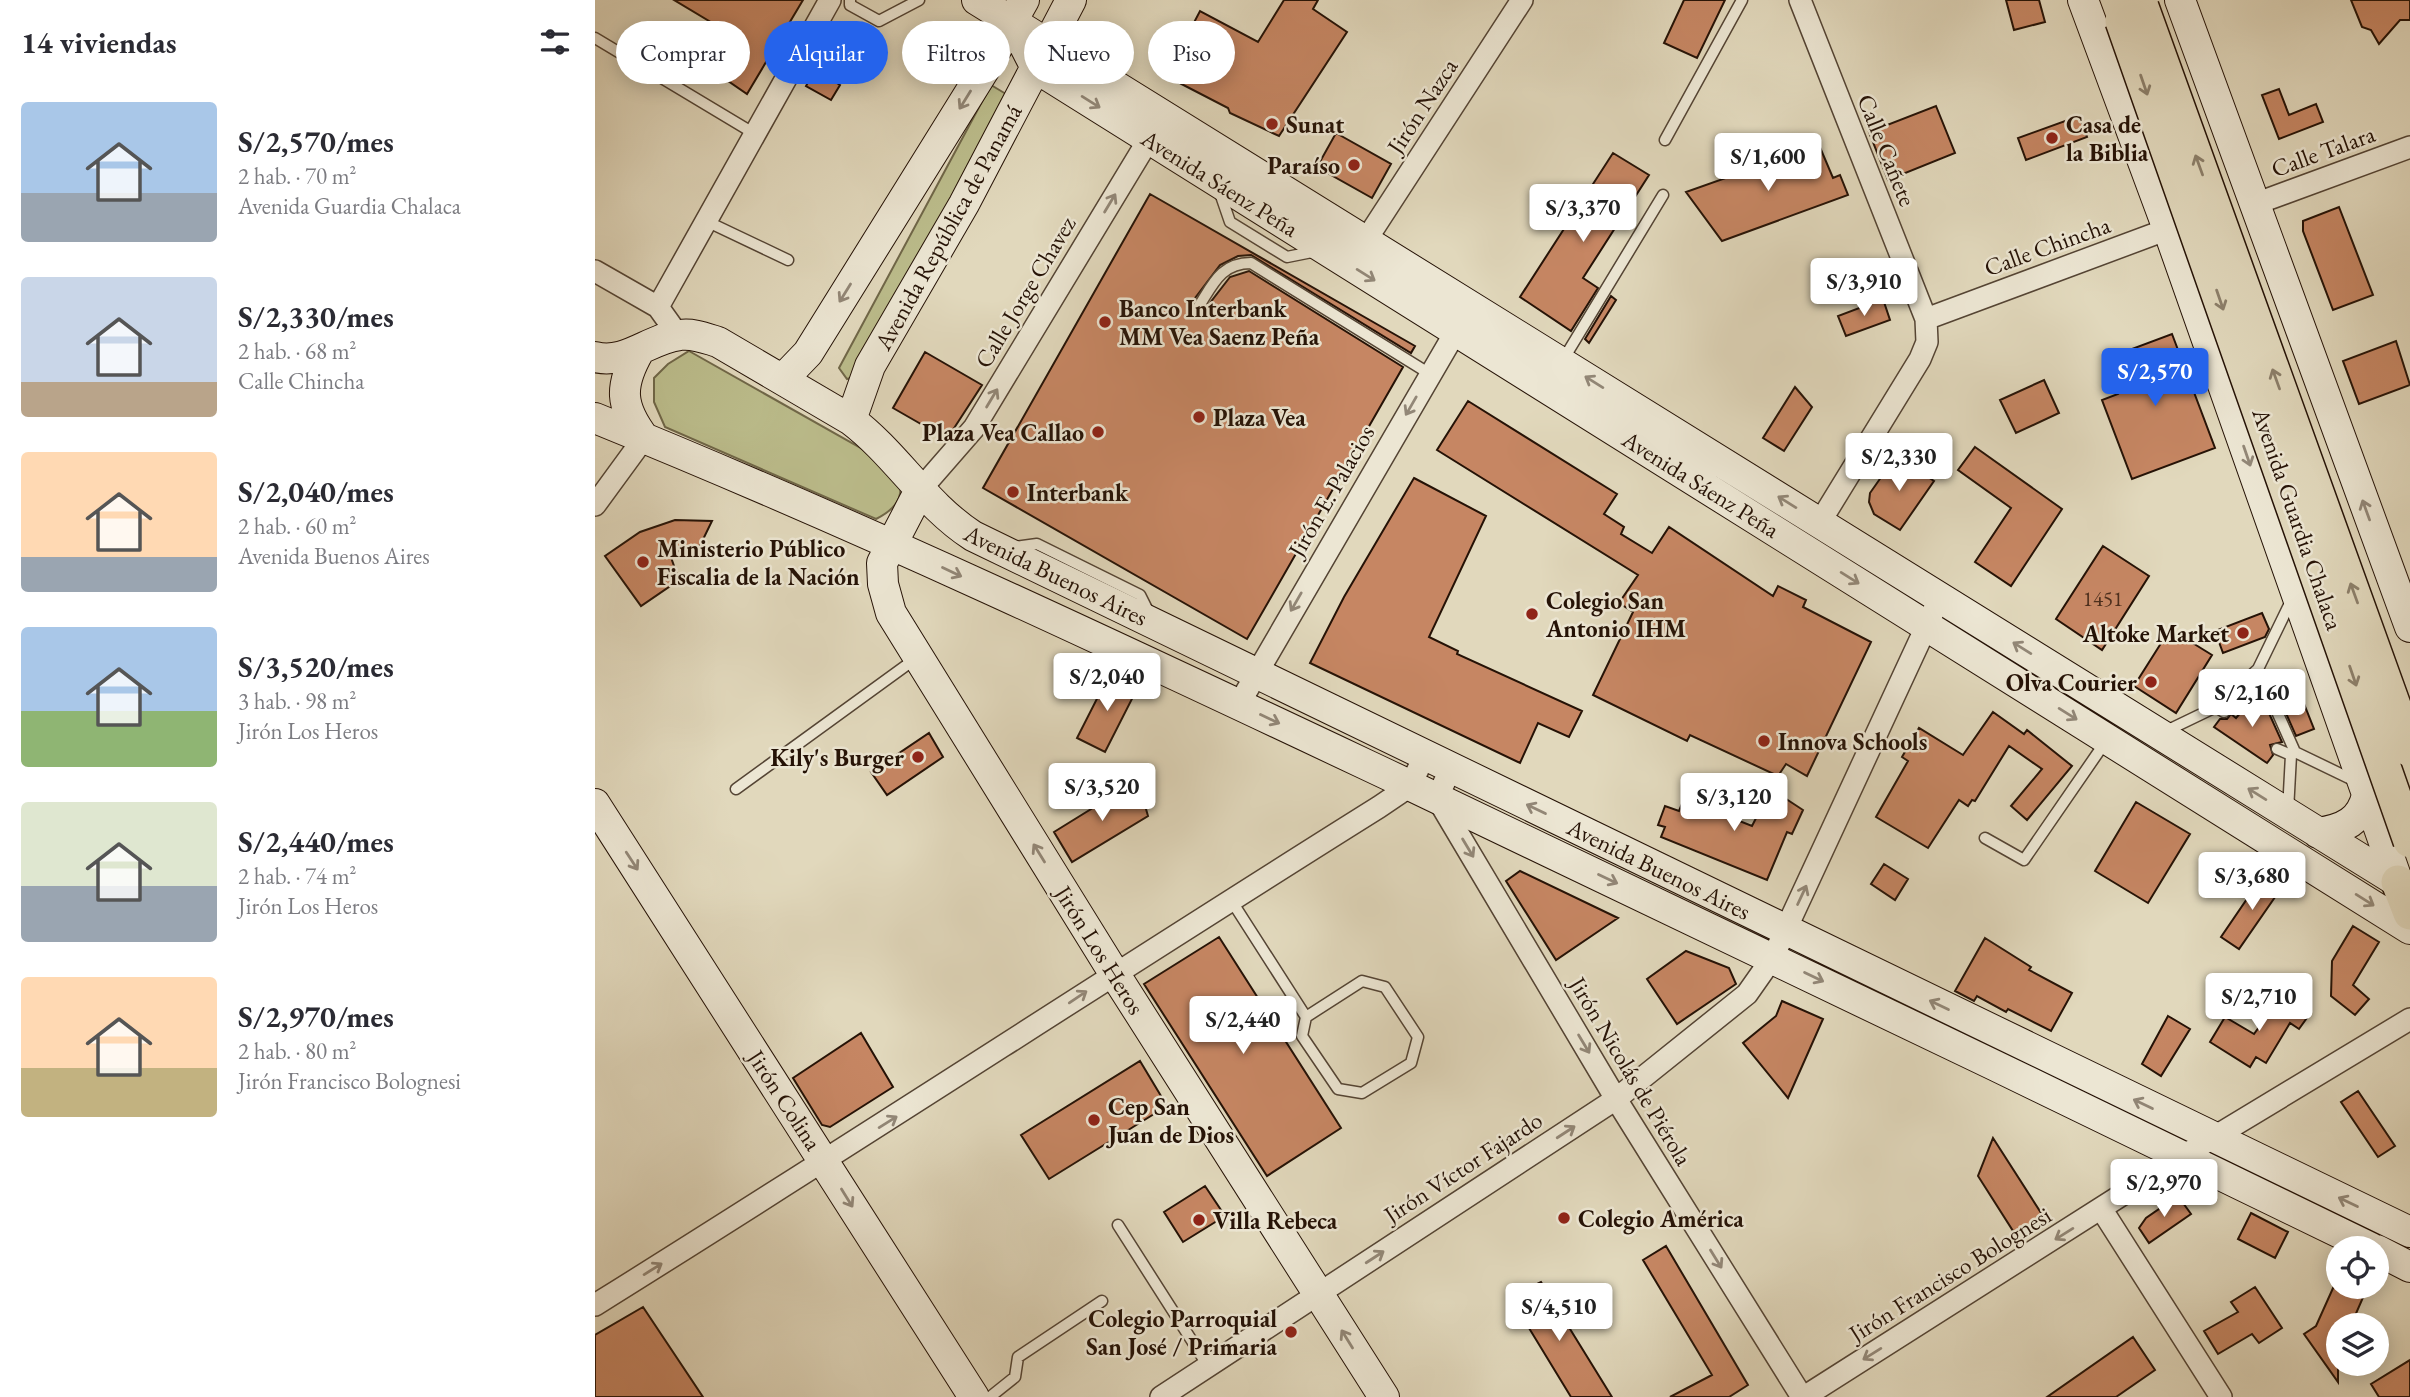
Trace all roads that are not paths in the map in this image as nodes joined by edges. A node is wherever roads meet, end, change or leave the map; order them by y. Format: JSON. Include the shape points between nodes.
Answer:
{"nodes":[{"id":1,"x":830,"y":0,"type":"edge"},
{"id":2,"x":850,"y":0,"type":"edge"},
{"id":3,"x":919,"y":0,"type":"edge"},
{"id":4,"x":977,"y":0,"type":"edge"},
{"id":5,"x":1071,"y":0,"type":"edge"},
{"id":6,"x":1522,"y":0,"type":"edge"},
{"id":7,"x":1742,"y":0,"type":"edge"},
{"id":8,"x":2083,"y":0,"type":"edge"},
{"id":9,"x":2180,"y":0,"type":"edge"},
{"id":10,"x":1796,"y":3,"type":"edge"},
{"id":11,"x":2129,"y":7,"type":"edge"},
{"id":12,"x":1018,"y":10,"type":"edge"},
{"id":13,"x":818,"y":21,"type":"edge"},
{"id":14,"x":1060,"y":21,"type":"edge"},
{"id":15,"x":595,"y":38,"type":"edge"},
{"id":16,"x":783,"y":84,"type":"edge"},
{"id":17,"x":1028,"y":84,"type":"edge"},
{"id":18,"x":1090,"y":84,"type":"edge"},
{"id":19,"x":1157,"y":126,"type":"junction"},
{"id":20,"x":755,"y":134,"type":"junction"},
{"id":21,"x":1665,"y":140,"type":"dead end"},
{"id":22,"x":2410,"y":147,"type":"edge"},
{"id":23,"x":1663,"y":195,"type":"dead end"},
{"id":24,"x":2255,"y":204,"type":"junction"},
{"id":25,"x":706,"y":221,"type":"junction"},
{"id":26,"x":2168,"y":229,"type":"junction"},
{"id":27,"x":1366,"y":240,"type":"junction"},
{"id":28,"x":788,"y":260,"type":"dead end"},
{"id":29,"x":595,"y":271,"type":"edge"},
{"id":30,"x":1471,"y":305,"type":"junction"},
{"id":31,"x":1199,"y":306,"type":"dead end"},
{"id":32,"x":658,"y":307,"type":"junction"},
{"id":33,"x":1926,"y":319,"type":"junction"},
{"id":34,"x":1455,"y":330,"type":"junction"},
{"id":35,"x":678,"y":335,"type":"junction"},
{"id":36,"x":639,"y":351,"type":"junction"},
{"id":37,"x":595,"y":357,"type":"edge"},
{"id":38,"x":1562,"y":362,"type":"junction"},
{"id":39,"x":1430,"y":374,"type":"junction"},
{"id":40,"x":783,"y":379,"type":"junction"},
{"id":41,"x":595,"y":418,"type":"edge"},
{"id":42,"x":851,"y":420,"type":"junction"},
{"id":43,"x":644,"y":438,"type":"junction"},
{"id":44,"x":920,"y":490,"type":"junction"},
{"id":45,"x":595,"y":505,"type":"edge"},
{"id":46,"x":1820,"y":522,"type":"junction"},
{"id":47,"x":890,"y":543,"type":"junction"},
{"id":48,"x":2295,"y":593,"type":"junction"},
{"id":49,"x":1940,"y":597,"type":"junction"},
{"id":50,"x":2409,"y":622,"type":"edge"},
{"id":51,"x":1927,"y":626,"type":"junction"},
{"id":52,"x":2315,"y":649,"type":"junction"},
{"id":53,"x":919,"y":657,"type":"junction"},
{"id":54,"x":2258,"y":669,"type":"junction"},
{"id":55,"x":1255,"y":673,"type":"junction"},
{"id":56,"x":1239,"y":705,"type":"junction"},
{"id":57,"x":2159,"y":734,"type":"junction"},
{"id":58,"x":2107,"y":739,"type":"junction"},
{"id":59,"x":2277,"y":749,"type":"dead end"},
{"id":60,"x":2410,"y":750,"type":"edge"},
{"id":61,"x":2293,"y":754,"type":"junction"},
{"id":62,"x":1438,"y":762,"type":"junction"},
{"id":63,"x":736,"y":789,"type":"dead end"},
{"id":64,"x":2365,"y":790,"type":"junction"},
{"id":65,"x":1423,"y":792,"type":"junction"},
{"id":66,"x":595,"y":804,"type":"edge"},
{"id":67,"x":2288,"y":814,"type":"junction"},
{"id":68,"x":2318,"y":833,"type":"junction"},
{"id":69,"x":1985,"y":838,"type":"dead end"},
{"id":70,"x":2410,"y":841,"type":"edge"},
{"id":71,"x":2404,"y":885,"type":"edge"},
{"id":72,"x":1231,"y":900,"type":"junction"},
{"id":73,"x":2410,"y":914,"type":"edge"},
{"id":74,"x":2410,"y":929,"type":"edge"},
{"id":75,"x":1779,"y":944,"type":"junction"},
{"id":76,"x":1114,"y":973,"type":"junction"},
{"id":77,"x":1306,"y":1017,"type":"junction"},
{"id":78,"x":2410,"y":1019,"type":"edge"},
{"id":79,"x":1616,"y":1099,"type":"junction"},
{"id":80,"x":2213,"y":1138,"type":"junction"},
{"id":81,"x":2183,"y":1156,"type":"junction"},
{"id":82,"x":824,"y":1162,"type":"junction"},
{"id":83,"x":2102,"y":1210,"type":"junction"},
{"id":84,"x":1118,"y":1225,"type":"dead end"},
{"id":85,"x":2410,"y":1232,"type":"edge"},
{"id":86,"x":2346,"y":1236,"type":"edge"},
{"id":87,"x":2389,"y":1257,"type":"edge"},
{"id":88,"x":2410,"y":1267,"type":"edge"},
{"id":89,"x":1318,"y":1294,"type":"junction"},
{"id":90,"x":1102,"y":1301,"type":"dead end"},
{"id":91,"x":595,"y":1305,"type":"edge"},
{"id":92,"x":1208,"y":1366,"type":"junction"},
{"id":93,"x":974,"y":1397,"type":"edge"},
{"id":94,"x":990,"y":1397,"type":"edge"},
{"id":95,"x":1161,"y":1397,"type":"edge"},
{"id":96,"x":1384,"y":1397,"type":"edge"},
{"id":97,"x":1803,"y":1397,"type":"edge"},
{"id":98,"x":2221,"y":1397,"type":"edge"}],
"edges":[{"from":1,"to":13,"type":"street"},
{"from":2,"to":3,"type":"lane","via":[[850,5],[879,21]]},
{"from":4,"to":12,"type":"main road"},
{"from":5,"to":14,"type":"main road","name":"Avenida República de Panamá"},
{"from":6,"to":27,"type":"street","name":"Jirón Nazca"},
{"from":7,"to":21,"type":"lane"},
{"from":8,"to":26,"type":"main road","name":"Avenida Guardia Chalaca"},
{"from":9,"to":24,"type":"main road"},
{"from":10,"to":33,"type":"street","name":"Calle Cañete"},
{"from":60,"to":11,"type":"main road","name":"Avenida Guardia Chalaca","one_way":true,"bridge":true},
{"from":11,"to":70,"type":"main road","name":"Avenida Guardia Chalaca","one_way":true,"bridge":true},
{"from":12,"to":40,"type":"main road","name":"Avenida República de Panamá","one_way":true,"via":[[808,353]]},
{"from":15,"to":20,"type":"lane"},
{"from":16,"to":20,"type":"street"},
{"from":17,"to":42,"type":"main road","name":"Avenida República de Panamá","via":[[870,366]]},
{"from":18,"to":19,"type":"main road","name":"Avenida Sáenz Peña"},
{"from":19,"to":27,"type":"main road","name":"Avenida Sáenz Peña"},
{"from":19,"to":34,"type":"main road","name":"Avenida Sáenz Peña","one_way":true,"via":[[1216,181]]},
{"from":44,"to":19,"type":"street","name":"Calle Jorge Chavez","one_way":true,"via":[[974,428]]},
{"from":20,"to":25,"type":"street"},
{"from":22,"to":24,"type":"street","name":"Calle Talara"},
{"from":23,"to":38,"type":"lane"},
{"from":50,"to":24,"type":"main road","one_way":true},
{"from":25,"to":28,"type":"lane"},
{"from":25,"to":32,"type":"street"},
{"from":26,"to":33,"type":"street","name":"Calle Chincha"},
{"from":26,"to":48,"type":"main road","name":"Avenida Guardia Chalaca","one_way":true},
{"from":27,"to":30,"type":"main road","name":"Avenida Sáenz Peña"},
{"from":29,"to":32,"type":"street"},
{"from":30,"to":34,"type":"street","name":"Jirón E. Palacios"},
{"from":30,"to":38,"type":"main road","name":"Avenida Sáenz Peña"},
{"from":31,"to":39,"type":"lane","via":[[1225,268],[1251,263]]},
{"from":32,"to":35,"type":"street"},
{"from":33,"to":46,"type":"street","via":[[1927,342],[1920,359]]},
{"from":34,"to":39,"type":"street","name":"Jirón E. Palacios"},
{"from":34,"to":51,"type":"main road","name":"Avenida Sáenz Peña","one_way":true},
{"from":35,"to":36,"type":"main road"},
{"from":35,"to":40,"type":"main road","name":"Avenida Buenos Aires","via":[[718,342]]},
{"from":36,"to":37,"type":"main road","via":[[605,360]]},
{"from":36,"to":43,"type":"main road","via":[[627,372],[624,395],[630,419]]},
{"from":46,"to":38,"type":"main road","name":"Avenida Sáenz Peña","one_way":true},
{"from":39,"to":55,"type":"street","name":"Jirón E. Palacios","one_way":true},
{"from":40,"to":42,"type":"main road","name":"Avenida Buenos Aires"},
{"from":41,"to":43,"type":"main road","name":"Avenida Buenos Aires"},
{"from":42,"to":44,"type":"main road","name":"Avenida Buenos Aires","via":[[871,435]]},
{"from":43,"to":45,"type":"street"},
{"from":43,"to":47,"type":"main road","name":"Avenida Buenos Aires"},
{"from":44,"to":47,"type":"main road","name":"Jirón Los Heros"},
{"from":44,"to":55,"type":"main road","name":"Avenida Buenos Aires","via":[[956,525]]},
{"from":46,"to":49,"type":"main road","name":"Avenida Sáenz Peña"},
{"from":47,"to":53,"type":"main road","name":"Jirón Los Heros","via":[[882,563],[883,584],[891,613]]},
{"from":47,"to":56,"type":"main road","name":"Avenida Buenos Aires","one_way":true},
{"from":48,"to":52,"type":"main road","name":"Avenida Guardia Chalaca"},
{"from":48,"to":54,"type":"lane"},
{"from":49,"to":51,"type":"street","name":"Jirón Víctor Fajardo"},
{"from":57,"to":49,"type":"main road","name":"Avenida Sáenz Peña","one_way":true},
{"from":50,"to":52,"type":"main road"},
{"from":51,"to":58,"type":"main road","name":"Avenida Sáenz Peña","one_way":true},
{"from":75,"to":51,"type":"street","name":"Jirón Víctor Fajardo","one_way":true},
{"from":52,"to":64,"type":"main road","name":"Avenida Guardia Chalaca"},
{"from":53,"to":63,"type":"lane"},
{"from":76,"to":53,"type":"main road","name":"Jirón Los Heros","one_way":true},
{"from":54,"to":57,"type":"lane","via":[[2220,709]]},
{"from":54,"to":61,"type":"lane"},
{"from":55,"to":56,"type":"street","name":"Jirón E. Palacios"},
{"from":55,"to":62,"type":"main road","name":"Avenida Buenos Aires"},
{"from":56,"to":65,"type":"main road","name":"Avenida Buenos Aires","one_way":true},
{"from":67,"to":57,"type":"main road","name":"Avenida Sáenz Peña","one_way":true},
{"from":58,"to":69,"type":"lane","via":[[2024,860]]},
{"from":58,"to":74,"type":"main road","name":"Avenida Sáenz Peña","one_way":true},
{"from":59,"to":61,"type":"lane"},
{"from":61,"to":64,"type":"lane"},
{"from":61,"to":67,"type":"lane"},
{"from":62,"to":65,"type":"street"},
{"from":62,"to":65,"type":"street"},
{"from":75,"to":62,"type":"main road","name":"Avenida Buenos Aires","one_way":true},
{"from":64,"to":68,"type":"main road","via":[[2360,814],[2353,822]]},
{"from":64,"to":71,"type":"main road","name":"Avenida Guardia Chalaca"},
{"from":65,"to":72,"type":"street"},
{"from":65,"to":75,"type":"main road","name":"Avenida Buenos Aires","one_way":true},
{"from":65,"to":79,"type":"street","name":"Jirón Nicolás de Piérola","one_way":true},
{"from":66,"to":82,"type":"main road","name":"Jirón Colina","one_way":true},
{"from":67,"to":68,"type":"main road","name":"Avenida Sáenz Peña"},
{"from":68,"to":71,"type":"main road","name":"Avenida Sáenz Peña"},
{"from":71,"to":73,"type":"main road","name":"Avenida Guardia Chalaca"},
{"from":72,"to":76,"type":"street"},
{"from":72,"to":77,"type":"lane"},
{"from":75,"to":79,"type":"street","name":"Jirón Víctor Fajardo","via":[[1747,994]]},
{"from":80,"to":75,"type":"main road","name":"Avenida Buenos Aires","one_way":true},
{"from":75,"to":81,"type":"main road","name":"Avenida Buenos Aires","one_way":true},
{"from":82,"to":76,"type":"street","one_way":true},
{"from":76,"to":89,"type":"main road","name":"Jirón Los Heros"},
{"from":77,"to":77,"type":"lane","via":[[1302,1036],[1338,1090],[1362,1093],[1411,1063],[1418,1037],[1385,987],[1362,981]]},
{"from":78,"to":80,"type":"street","name":"Jirón Francisco Bolognesi"},
{"from":89,"to":79,"type":"street","name":"Jirón Víctor Fajardo","one_way":true},
{"from":79,"to":97,"type":"street","name":"Jirón Nicolás de Piérola","one_way":true},
{"from":80,"to":81,"type":"street","name":"Jirón Francisco Bolognesi"},
{"from":85,"to":80,"type":"main road","name":"Avenida Buenos Aires","one_way":true},
{"from":81,"to":83,"type":"street","name":"Jirón Francisco Bolognesi"},
{"from":81,"to":86,"type":"main road","name":"Avenida Buenos Aires"},
{"from":91,"to":82,"type":"street","one_way":true},
{"from":82,"to":93,"type":"main road","name":"Jirón Colina","one_way":true},
{"from":83,"to":97,"type":"street","name":"Jirón Francisco Bolognesi","one_way":true},
{"from":83,"to":98,"type":"street"},
{"from":84,"to":92,"type":"lane"},
{"from":87,"to":88,"type":"main road"},
{"from":89,"to":92,"type":"street","name":"Jirón Víctor Fajardo"},
{"from":96,"to":89,"type":"main road","name":"Jirón Los Heros","one_way":true},
{"from":90,"to":94,"type":"lane","via":[[1018,1357],[1015,1377]]},
{"from":92,"to":95,"type":"street","name":"Jirón Víctor Fajardo"}]}
